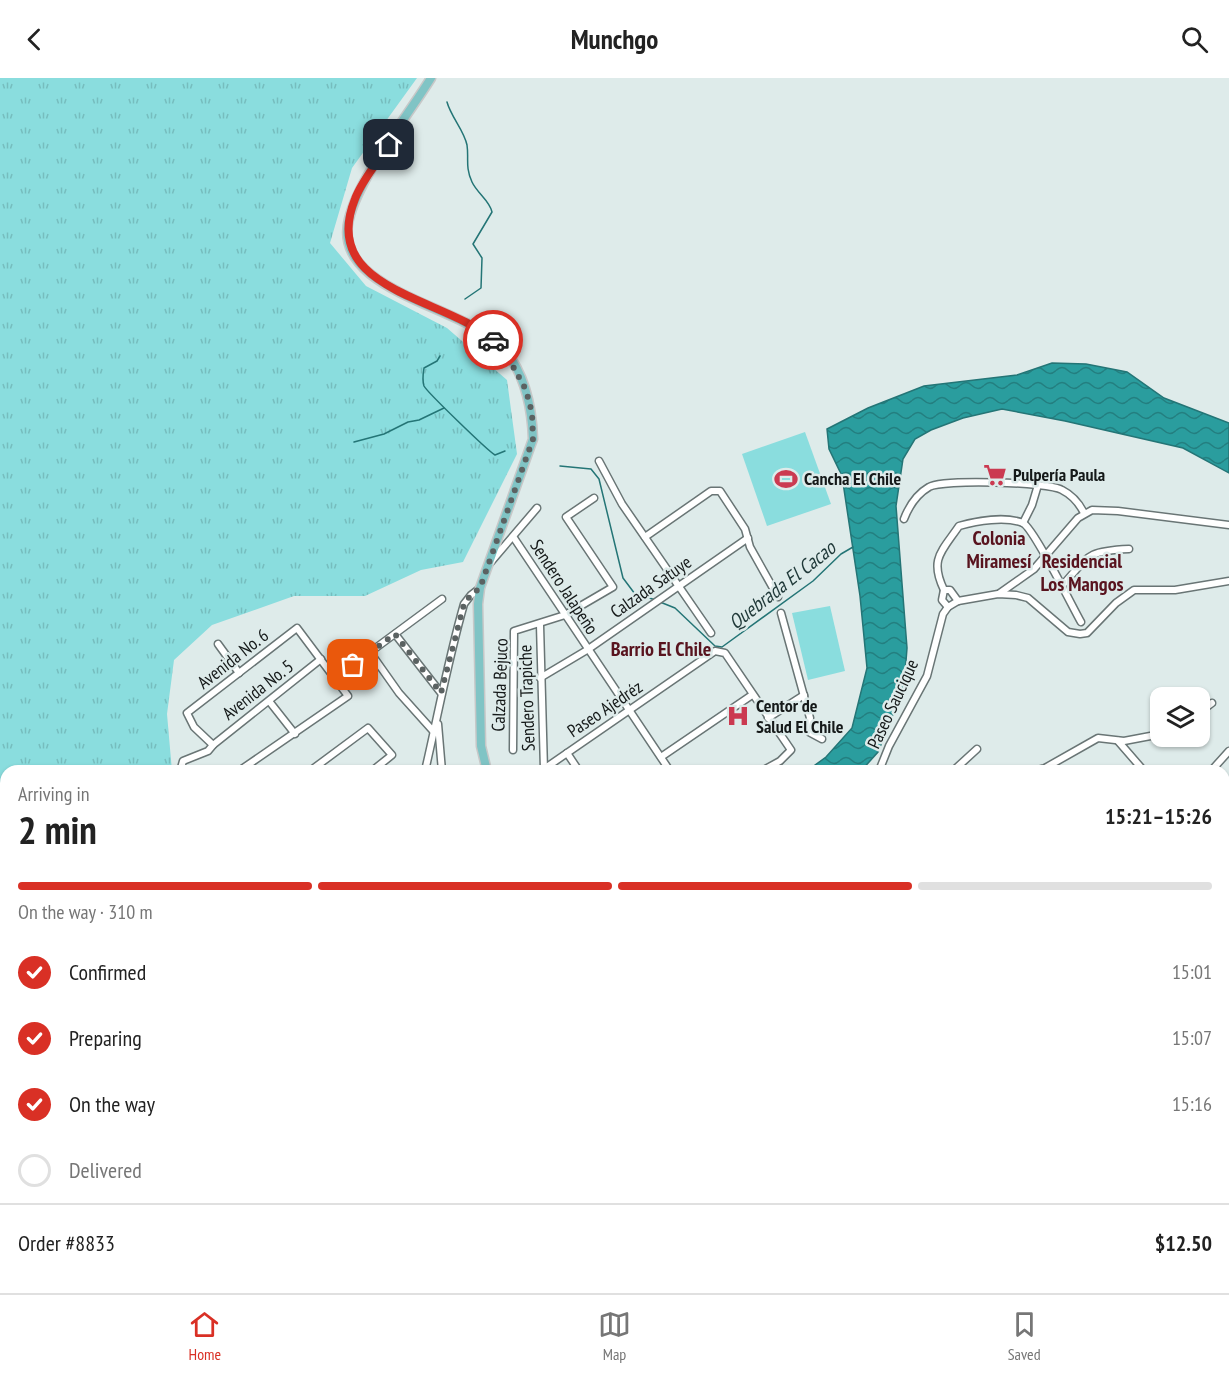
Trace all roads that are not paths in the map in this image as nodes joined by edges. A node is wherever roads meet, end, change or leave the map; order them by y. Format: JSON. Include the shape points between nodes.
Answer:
{"nodes":[{"id":1,"x":431,"y":78,"type":"edge"},
{"id":2,"x":599,"y":461,"type":"dead end"},
{"id":3,"x":1038,"y":485,"type":"junction"},
{"id":4,"x":594,"y":498,"type":"dead end"},
{"id":5,"x":537,"y":508,"type":"dead end"},
{"id":6,"x":1084,"y":513,"type":"junction"},
{"id":7,"x":904,"y":519,"type":"dead end"},
{"id":8,"x":1023,"y":523,"type":"junction"},
{"id":9,"x":1229,"y":525,"type":"edge"},
{"id":10,"x":645,"y":537,"type":"junction"},
{"id":11,"x":514,"y":538,"type":"junction"},
{"id":12,"x":748,"y":538,"type":"junction"},
{"id":13,"x":1129,"y":549,"type":"dead end"},
{"id":14,"x":1045,"y":558,"type":"junction"},
{"id":15,"x":489,"y":564,"type":"junction"},
{"id":16,"x":1229,"y":581,"type":"edge"},
{"id":17,"x":678,"y":586,"type":"junction"},
{"id":18,"x":1061,"y":587,"type":"junction"},
{"id":19,"x":480,"y":588,"type":"junction"},
{"id":20,"x":944,"y":590,"type":"junction"},
{"id":21,"x":998,"y":594,"type":"junction"},
{"id":22,"x":778,"y":597,"type":"dead end"},
{"id":23,"x":442,"y":599,"type":"dead end"},
{"id":24,"x":958,"y":601,"type":"junction"},
{"id":25,"x":948,"y":607,"type":"junction"},
{"id":26,"x":781,"y":613,"type":"dead end"},
{"id":27,"x":565,"y":615,"type":"junction"},
{"id":28,"x":1081,"y":622,"type":"dead end"},
{"id":29,"x":540,"y":625,"type":"junction"},
{"id":30,"x":711,"y":633,"type":"dead end"},
{"id":31,"x":395,"y":634,"type":"junction"},
{"id":32,"x":218,"y":644,"type":"dead end"},
{"id":33,"x":587,"y":650,"type":"junction"},
{"id":34,"x":370,"y":652,"type":"junction"},
{"id":35,"x":321,"y":660,"type":"junction"},
{"id":36,"x":239,"y":673,"type":"junction"},
{"id":37,"x":335,"y":678,"type":"junction"},
{"id":38,"x":540,"y":678,"type":"junction"},
{"id":39,"x":441,"y":693,"type":"junction"},
{"id":40,"x":752,"y":695,"type":"junction"},
{"id":41,"x":804,"y":695,"type":"junction"},
{"id":42,"x":269,"y":701,"type":"junction"},
{"id":43,"x":628,"y":712,"type":"junction"},
{"id":44,"x":768,"y":718,"type":"junction"},
{"id":45,"x":438,"y":723,"type":"junction"},
{"id":46,"x":434,"y":732,"type":"junction"},
{"id":47,"x":295,"y":734,"type":"junction"},
{"id":48,"x":1150,"y":736,"type":"edge"},
{"id":49,"x":822,"y":739,"type":"dead end"},
{"id":50,"x":1118,"y":741,"type":"junction"},
{"id":51,"x":213,"y":745,"type":"junction"},
{"id":52,"x":977,"y":749,"type":"dead end"},
{"id":53,"x":513,"y":750,"type":"dead end"},
{"id":54,"x":1229,"y":751,"type":"edge"},
{"id":55,"x":567,"y":753,"type":"junction"},
{"id":56,"x":661,"y":757,"type":"junction"},
{"id":57,"x":181,"y":765,"type":"edge"},
{"id":58,"x":248,"y":765,"type":"edge"},
{"id":59,"x":318,"y":765,"type":"edge"},
{"id":60,"x":380,"y":765,"type":"edge"},
{"id":61,"x":426,"y":765,"type":"edge"},
{"id":62,"x":441,"y":765,"type":"edge"},
{"id":63,"x":486,"y":765,"type":"edge"},
{"id":64,"x":543,"y":765,"type":"edge"},
{"id":65,"x":550,"y":765,"type":"edge"},
{"id":66,"x":575,"y":765,"type":"edge"},
{"id":67,"x":666,"y":765,"type":"edge"},
{"id":68,"x":773,"y":765,"type":"edge"},
{"id":69,"x":881,"y":765,"type":"edge"},
{"id":70,"x":960,"y":765,"type":"edge"},
{"id":71,"x":1046,"y":765,"type":"edge"},
{"id":72,"x":1139,"y":765,"type":"edge"},
{"id":73,"x":1218,"y":765,"type":"edge"}],
"edges":[{"from":1,"to":15,"type":"main road","via":[[355,197],[348,222],[348,242],[354,258],[384,284],[486,334],[504,350],[526,390],[533,439]]},
{"from":2,"to":10,"type":"street"},
{"from":3,"to":6,"type":"street","via":[[1062,489]]},
{"from":3,"to":7,"type":"street","via":[[935,484],[910,505]]},
{"from":3,"to":8,"type":"street"},
{"from":4,"to":27,"type":"street","name":"Calzada Bejuco","via":[[566,517],[613,587]]},
{"from":5,"to":11,"type":"street"},
{"from":6,"to":9,"type":"street","via":[[1100,509]]},
{"from":6,"to":14,"type":"street"},
{"from":8,"to":14,"type":"street","via":[[1035,535]]},
{"from":8,"to":20,"type":"street","via":[[982,520],[959,526],[936,563]]},
{"from":10,"to":12,"type":"street","via":[[711,491],[720,490]]},
{"from":10,"to":17,"type":"street"},
{"from":11,"to":15,"type":"street"},
{"from":11,"to":27,"type":"street","name":"Sendero Jalapeño"},
{"from":12,"to":17,"type":"street","name":"Calzada Satuye"},
{"from":12,"to":22,"type":"street"},
{"from":13,"to":18,"type":"street","via":[[1090,555]]},
{"from":14,"to":18,"type":"street"},
{"from":14,"to":21,"type":"street"},
{"from":15,"to":19,"type":"main road"},
{"from":16,"to":21,"type":"street","via":[[1175,590],[1134,590],[1087,633],[1080,634],[1068,632],[1028,598]]},
{"from":17,"to":30,"type":"street"},
{"from":17,"to":33,"type":"street","name":"Calzada Satuye"},
{"from":18,"to":28,"type":"street"},
{"from":19,"to":39,"type":"street","via":[[464,604]]},
{"from":19,"to":63,"type":"main road","via":[[481,746]]},
{"from":20,"to":24,"type":"street","via":[[950,590]]},
{"from":20,"to":25,"type":"street","via":[[942,600]]},
{"from":21,"to":24,"type":"street"},
{"from":23,"to":31,"type":"street"},
{"from":24,"to":25,"type":"street"},
{"from":25,"to":69,"type":"street","name":"Paseo Saucique","via":[[927,676]]},
{"from":26,"to":41,"type":"street"},
{"from":27,"to":29,"type":"street","name":"Calzada Bejuco"},
{"from":27,"to":33,"type":"street","name":"Sendero Jalapeño"},
{"from":29,"to":38,"type":"street","name":"Sendero Trapiche"},
{"from":29,"to":53,"type":"street","name":"Calzada Bejuco","via":[[514,631]]},
{"from":31,"to":34,"type":"street"},
{"from":31,"to":39,"type":"street"},
{"from":32,"to":36,"type":"street"},
{"from":33,"to":38,"type":"street","name":"Calzada Satuye"},
{"from":33,"to":43,"type":"street","name":"Sendero Jalapeño"},
{"from":34,"to":37,"type":"street"},
{"from":34,"to":46,"type":"street"},
{"from":35,"to":36,"type":"street","name":"Avenida No. 6","via":[[297,628]]},
{"from":35,"to":37,"type":"street"},
{"from":35,"to":42,"type":"street","name":"Avenida No. 5"},
{"from":36,"to":51,"type":"street","name":"Avenida No. 6","via":[[187,713],[194,727]]},
{"from":37,"to":47,"type":"street","via":[[348,696]]},
{"from":38,"to":64,"type":"street","name":"Sendero Trapiche"},
{"from":39,"to":45,"type":"street"},
{"from":40,"to":43,"type":"street","name":"Paseo Ajedréz","via":[[725,652],[716,651]]},
{"from":40,"to":44,"type":"street"},
{"from":40,"to":56,"type":"street"},
{"from":41,"to":44,"type":"street"},
{"from":41,"to":49,"type":"street","via":[[809,732]]},
{"from":42,"to":47,"type":"street"},
{"from":42,"to":51,"type":"street","name":"Avenida No. 5"},
{"from":43,"to":55,"type":"street","name":"Paseo Ajedréz"},
{"from":43,"to":56,"type":"street","name":"Sendero Jalapeño"},
{"from":44,"to":68,"type":"street","via":[[791,750]]},
{"from":45,"to":46,"type":"street"},
{"from":45,"to":62,"type":"street"},
{"from":46,"to":61,"type":"street"},
{"from":47,"to":58,"type":"street"},
{"from":48,"to":50,"type":"street"},
{"from":50,"to":71,"type":"street","via":[[1091,740]]},
{"from":50,"to":72,"type":"street"},
{"from":51,"to":57,"type":"street","name":"Avenida No. 5"},
{"from":52,"to":70,"type":"street"},
{"from":54,"to":73,"type":"street"},
{"from":55,"to":65,"type":"street","name":"Paseo Ajedréz"},
{"from":55,"to":66,"type":"street"},
{"from":56,"to":67,"type":"street","name":"Sendero Jalapeño"},
{"from":59,"to":60,"type":"street","via":[[370,728],[391,757]]}]}
